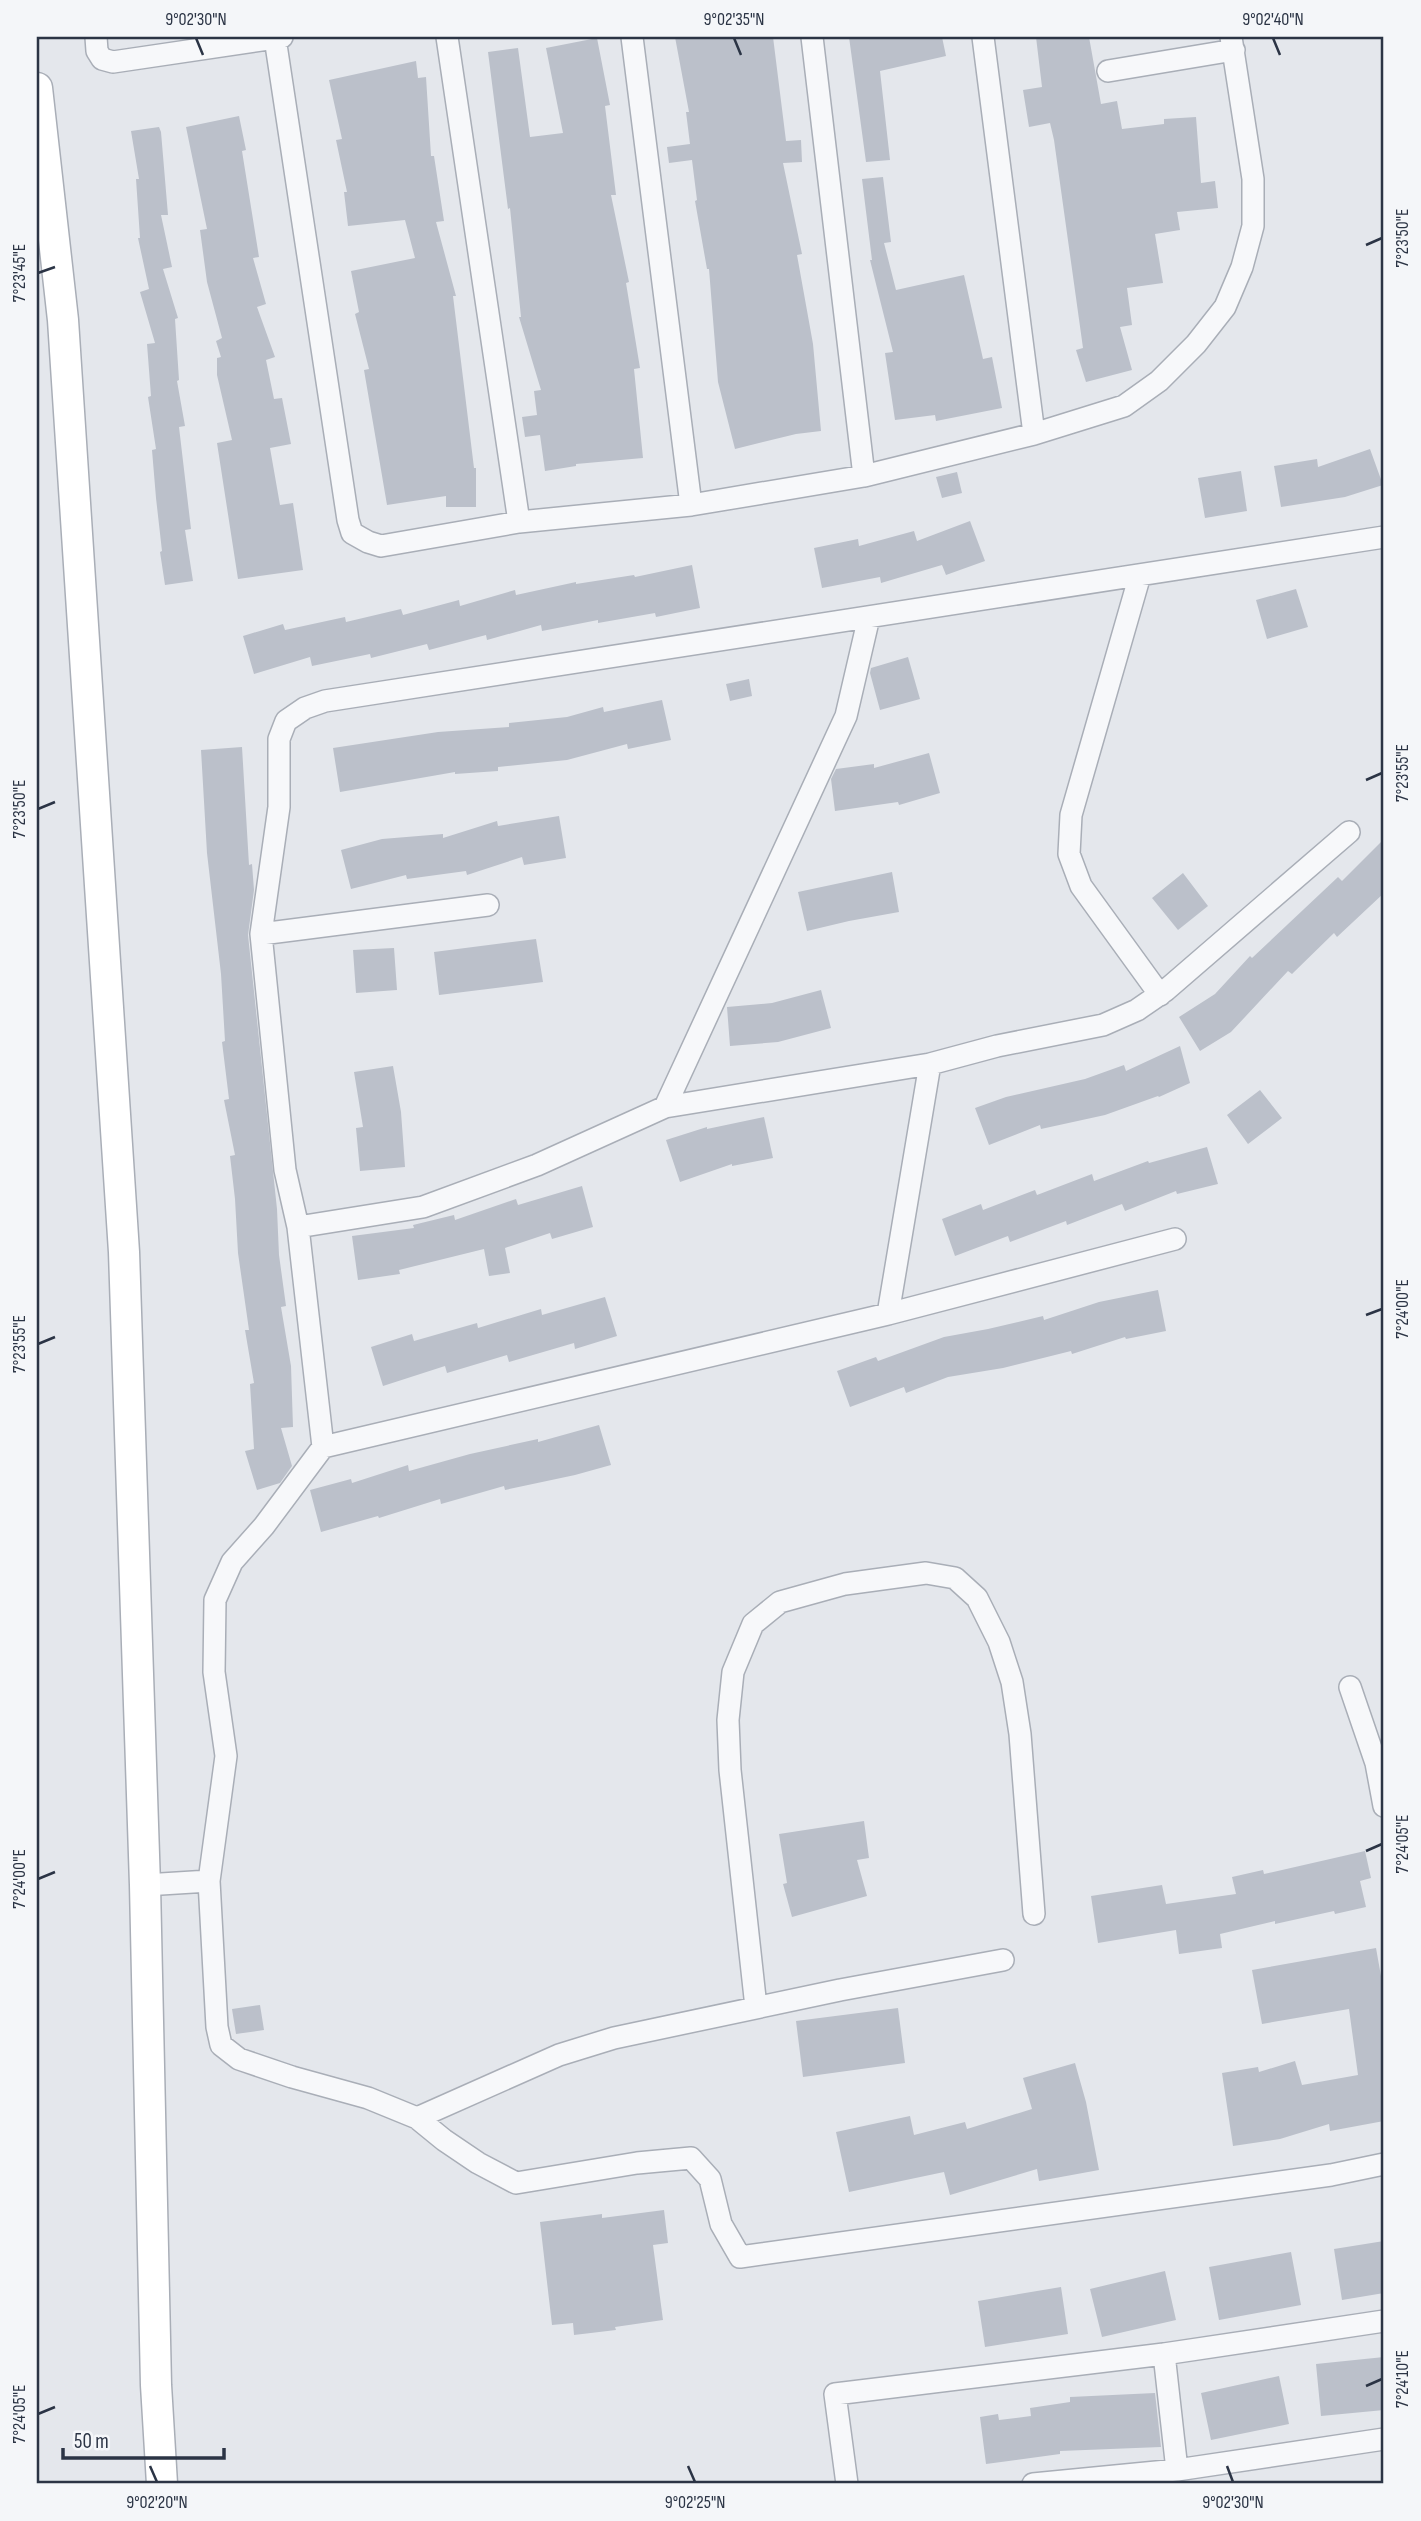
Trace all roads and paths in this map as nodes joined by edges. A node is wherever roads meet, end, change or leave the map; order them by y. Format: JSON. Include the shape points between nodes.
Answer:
{"nodes":[{"id":1,"x":96,"y":37,"type":"edge"},
{"id":2,"x":275,"y":37,"type":"edge"},
{"id":3,"x":282,"y":37,"type":"edge"},
{"id":4,"x":447,"y":37,"type":"edge"},
{"id":5,"x":632,"y":37,"type":"edge"},
{"id":6,"x":812,"y":37,"type":"edge"},
{"id":7,"x":983,"y":37,"type":"edge"},
{"id":8,"x":206,"y":42,"type":"edge"},
{"id":9,"x":1233,"y":44,"type":"edge"},
{"id":10,"x":1108,"y":71,"type":"dead end"},
{"id":11,"x":37,"y":88,"type":"edge"},
{"id":12,"x":1034,"y":435,"type":"junction"},
{"id":13,"x":864,"y":476,"type":"junction"},
{"id":14,"x":691,"y":505,"type":"junction"},
{"id":15,"x":519,"y":522,"type":"junction"},
{"id":16,"x":1384,"y":537,"type":"edge"},
{"id":17,"x":1140,"y":575,"type":"junction"},
{"id":18,"x":869,"y":617,"type":"junction"},
{"id":19,"x":1349,"y":832,"type":"dead end"},
{"id":20,"x":488,"y":905,"type":"dead end"},
{"id":21,"x":261,"y":934,"type":"junction"},
{"id":22,"x":1160,"y":995,"type":"junction"},
{"id":23,"x":930,"y":1064,"type":"junction"},
{"id":24,"x":665,"y":1107,"type":"junction"},
{"id":25,"x":298,"y":1227,"type":"junction"},
{"id":26,"x":1175,"y":1239,"type":"dead end"},
{"id":27,"x":888,"y":1314,"type":"junction"},
{"id":28,"x":323,"y":1447,"type":"junction"},
{"id":29,"x":1350,"y":1687,"type":"dead end"},
{"id":30,"x":1384,"y":1806,"type":"edge"},
{"id":31,"x":209,"y":1881,"type":"junction"},
{"id":32,"x":145,"y":1885,"type":"junction"},
{"id":33,"x":1034,"y":1914,"type":"dead end"},
{"id":34,"x":1003,"y":1960,"type":"dead end"},
{"id":35,"x":756,"y":2007,"type":"junction"},
{"id":36,"x":417,"y":2118,"type":"junction"},
{"id":37,"x":1384,"y":2164,"type":"edge"},
{"id":38,"x":1384,"y":2321,"type":"edge"},
{"id":39,"x":1164,"y":2354,"type":"junction"},
{"id":40,"x":1384,"y":2439,"type":"edge"},
{"id":41,"x":1177,"y":2470,"type":"junction"},
{"id":42,"x":1116,"y":2480,"type":"edge"},
{"id":43,"x":162,"y":2484,"type":"edge"},
{"id":44,"x":847,"y":2484,"type":"edge"},
{"id":45,"x":1033,"y":2484,"type":"edge"}],
"edges":[{"from":1,"to":8,"type":"street","via":[[102,60],[113,62]]},
{"from":2,"to":3,"type":"street"},
{"from":2,"to":8,"type":"street"},
{"from":2,"to":15,"type":"street","via":[[352,533],[381,545]]},
{"from":4,"to":15,"type":"street"},
{"from":5,"to":14,"type":"street"},
{"from":6,"to":13,"type":"street"},
{"from":7,"to":12,"type":"street"},
{"from":9,"to":10,"type":"street"},
{"from":9,"to":12,"type":"street","via":[[1252,179],[1253,226],[1225,307],[1159,381],[1124,406]]},
{"from":11,"to":32,"type":"main road","via":[[64,334],[124,1252]]},
{"from":12,"to":13,"type":"street"},
{"from":13,"to":14,"type":"street"},
{"from":14,"to":15,"type":"street"},
{"from":16,"to":17,"type":"street"},
{"from":17,"to":18,"type":"street"},
{"from":17,"to":22,"type":"street","via":[[1071,816],[1069,854],[1081,886]]},
{"from":18,"to":21,"type":"street","via":[[325,701],[305,708],[286,721],[279,739],[279,807]]},
{"from":18,"to":24,"type":"street","via":[[846,716]]},
{"from":19,"to":22,"type":"street"},
{"from":20,"to":21,"type":"street"},
{"from":21,"to":25,"type":"street","via":[[285,1170]]},
{"from":22,"to":23,"type":"street","via":[[1103,1025]]},
{"from":23,"to":24,"type":"street"},
{"from":23,"to":27,"type":"street"},
{"from":24,"to":25,"type":"street","via":[[537,1165],[423,1207]]},
{"from":25,"to":28,"type":"street"},
{"from":26,"to":27,"type":"street"},
{"from":27,"to":28,"type":"street"},
{"from":28,"to":31,"type":"street","via":[[232,1562],[215,1600],[214,1672],[226,1756]]},
{"from":29,"to":30,"type":"street","via":[[1376,1763]]},
{"from":31,"to":32,"type":"street"},
{"from":31,"to":36,"type":"street","via":[[221,2045],[239,2059],[368,2098]]},
{"from":32,"to":43,"type":"main road"},
{"from":33,"to":35,"type":"street","via":[[1012,1682],[977,1598],[955,1578],[926,1573],[845,1584],[780,1602],[753,1624],[733,1672],[728,1720]]},
{"from":34,"to":35,"type":"street"},
{"from":35,"to":36,"type":"street","via":[[559,2055]]},
{"from":36,"to":37,"type":"street","via":[[478,2163],[516,2183],[691,2158],[710,2179],[721,2224],[740,2257]]},
{"from":38,"to":39,"type":"street"},
{"from":39,"to":41,"type":"street"},
{"from":39,"to":44,"type":"street","via":[[835,2394]]},
{"from":40,"to":41,"type":"street"},
{"from":41,"to":42,"type":"street"},
{"from":42,"to":45,"type":"street"}]}
